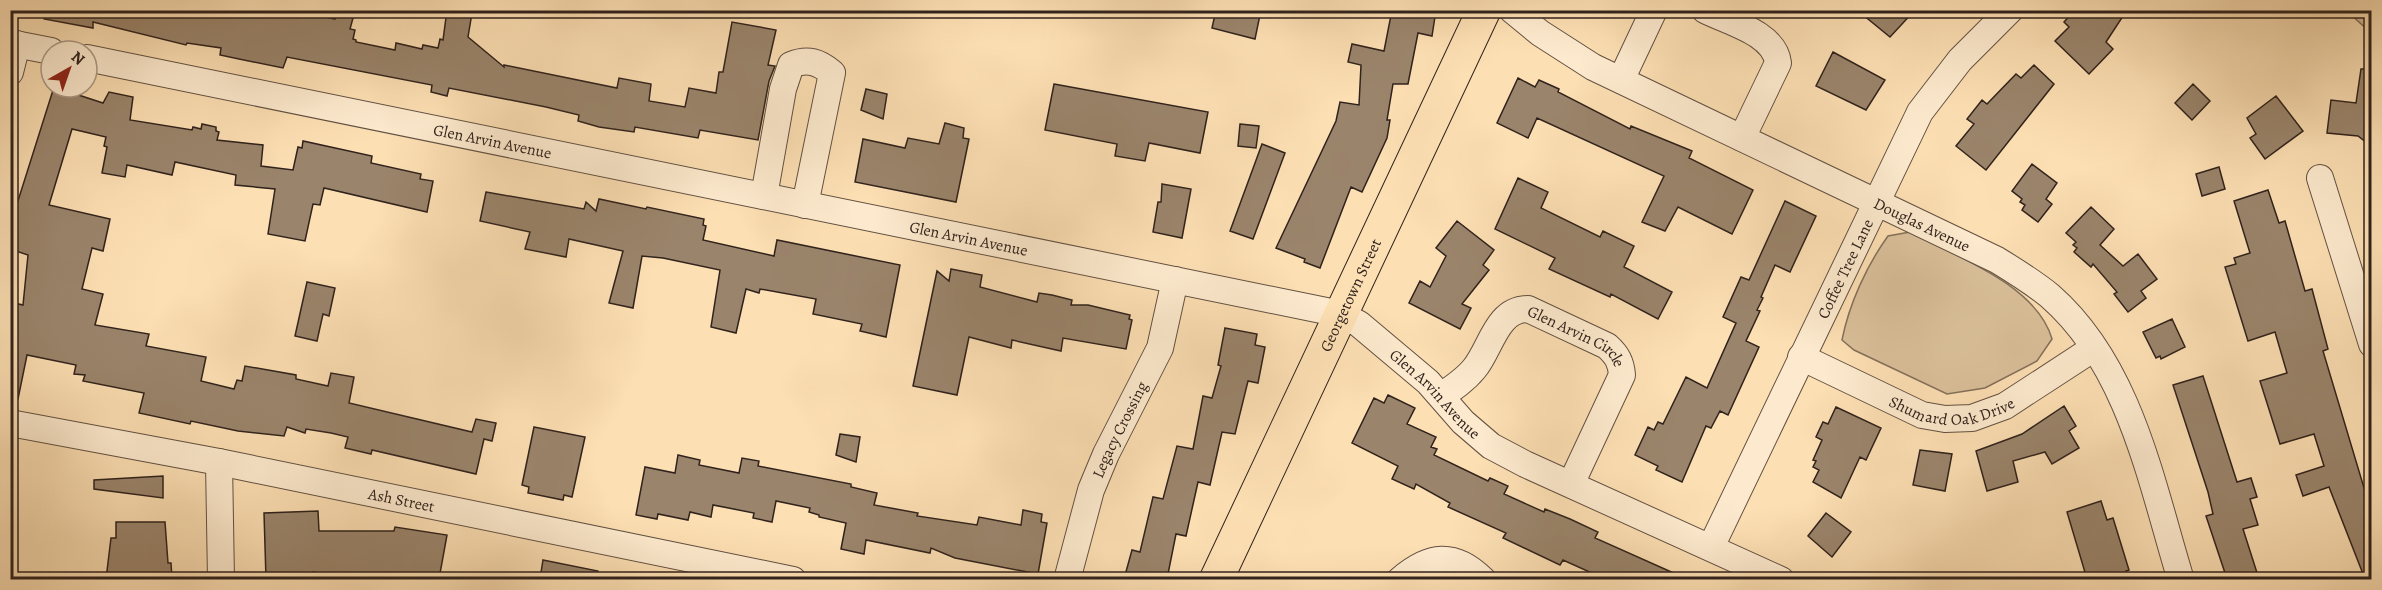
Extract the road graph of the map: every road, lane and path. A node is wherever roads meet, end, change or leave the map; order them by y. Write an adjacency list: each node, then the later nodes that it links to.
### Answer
1 (1484, 10): 17 (main road, Georgetown Street)
2 (1512, 10): 10 (street, Douglas Avenue)
3 (1654, 10): 10 (street)
4 (1705, 10): 11 (street)
5 (2010, 10): 14 (street, Coffee Tree Lane)
6 (14, 43): 7 (street); 9 (street)
7 (39, 48)
8 (99, 60): 13 (street, Glen Arvin Avenue)
9 (10, 72)
10 (1621, 80): 11 (street, Douglas Avenue)
11 (1742, 138): 14 (street, Douglas Avenue)
12 (2320, 178): 18 (street)
13 (764, 196): 15 (street, Glen Arvin Avenue); 15 (street)
14 (1875, 202): 19 (street, Douglas Avenue); 20 (street, Coffee Tree Lane)
15 (806, 205): 16 (street, Glen Arvin Avenue)
16 (1175, 280): 17 (street, Glen Arvin Avenue); 28 (street, Legacy Crossing)
17 (1341, 314): 21 (street, Glen Arvin Avenue); 29 (main road, Georgetown Street)
18 (2372, 344)
19 (2094, 348): 20 (street, Shumard Oak Drive); 33 (street, Douglas Avenue)
20 (1801, 357): 25 (street, Coffee Tree Lane)
21 (1441, 396): 24 (street, Glen Arvin Avenue); 24 (street, Glen Arvin Circle)
22 (10, 423): 23 (street, Ash Street)
23 (219, 462): 26 (street); 27 (street, Ash Street)
24 (1571, 484): 25 (street, Glen Arvin Avenue)
25 (1711, 547): 32 (street, Glen Arvin Avenue)
26 (221, 579)
27 (793, 579)
28 (1067, 579)
29 (1216, 579)
30 (1400, 579): 31 (street)
31 (1483, 579)
32 (1781, 579)
33 (2181, 579)

